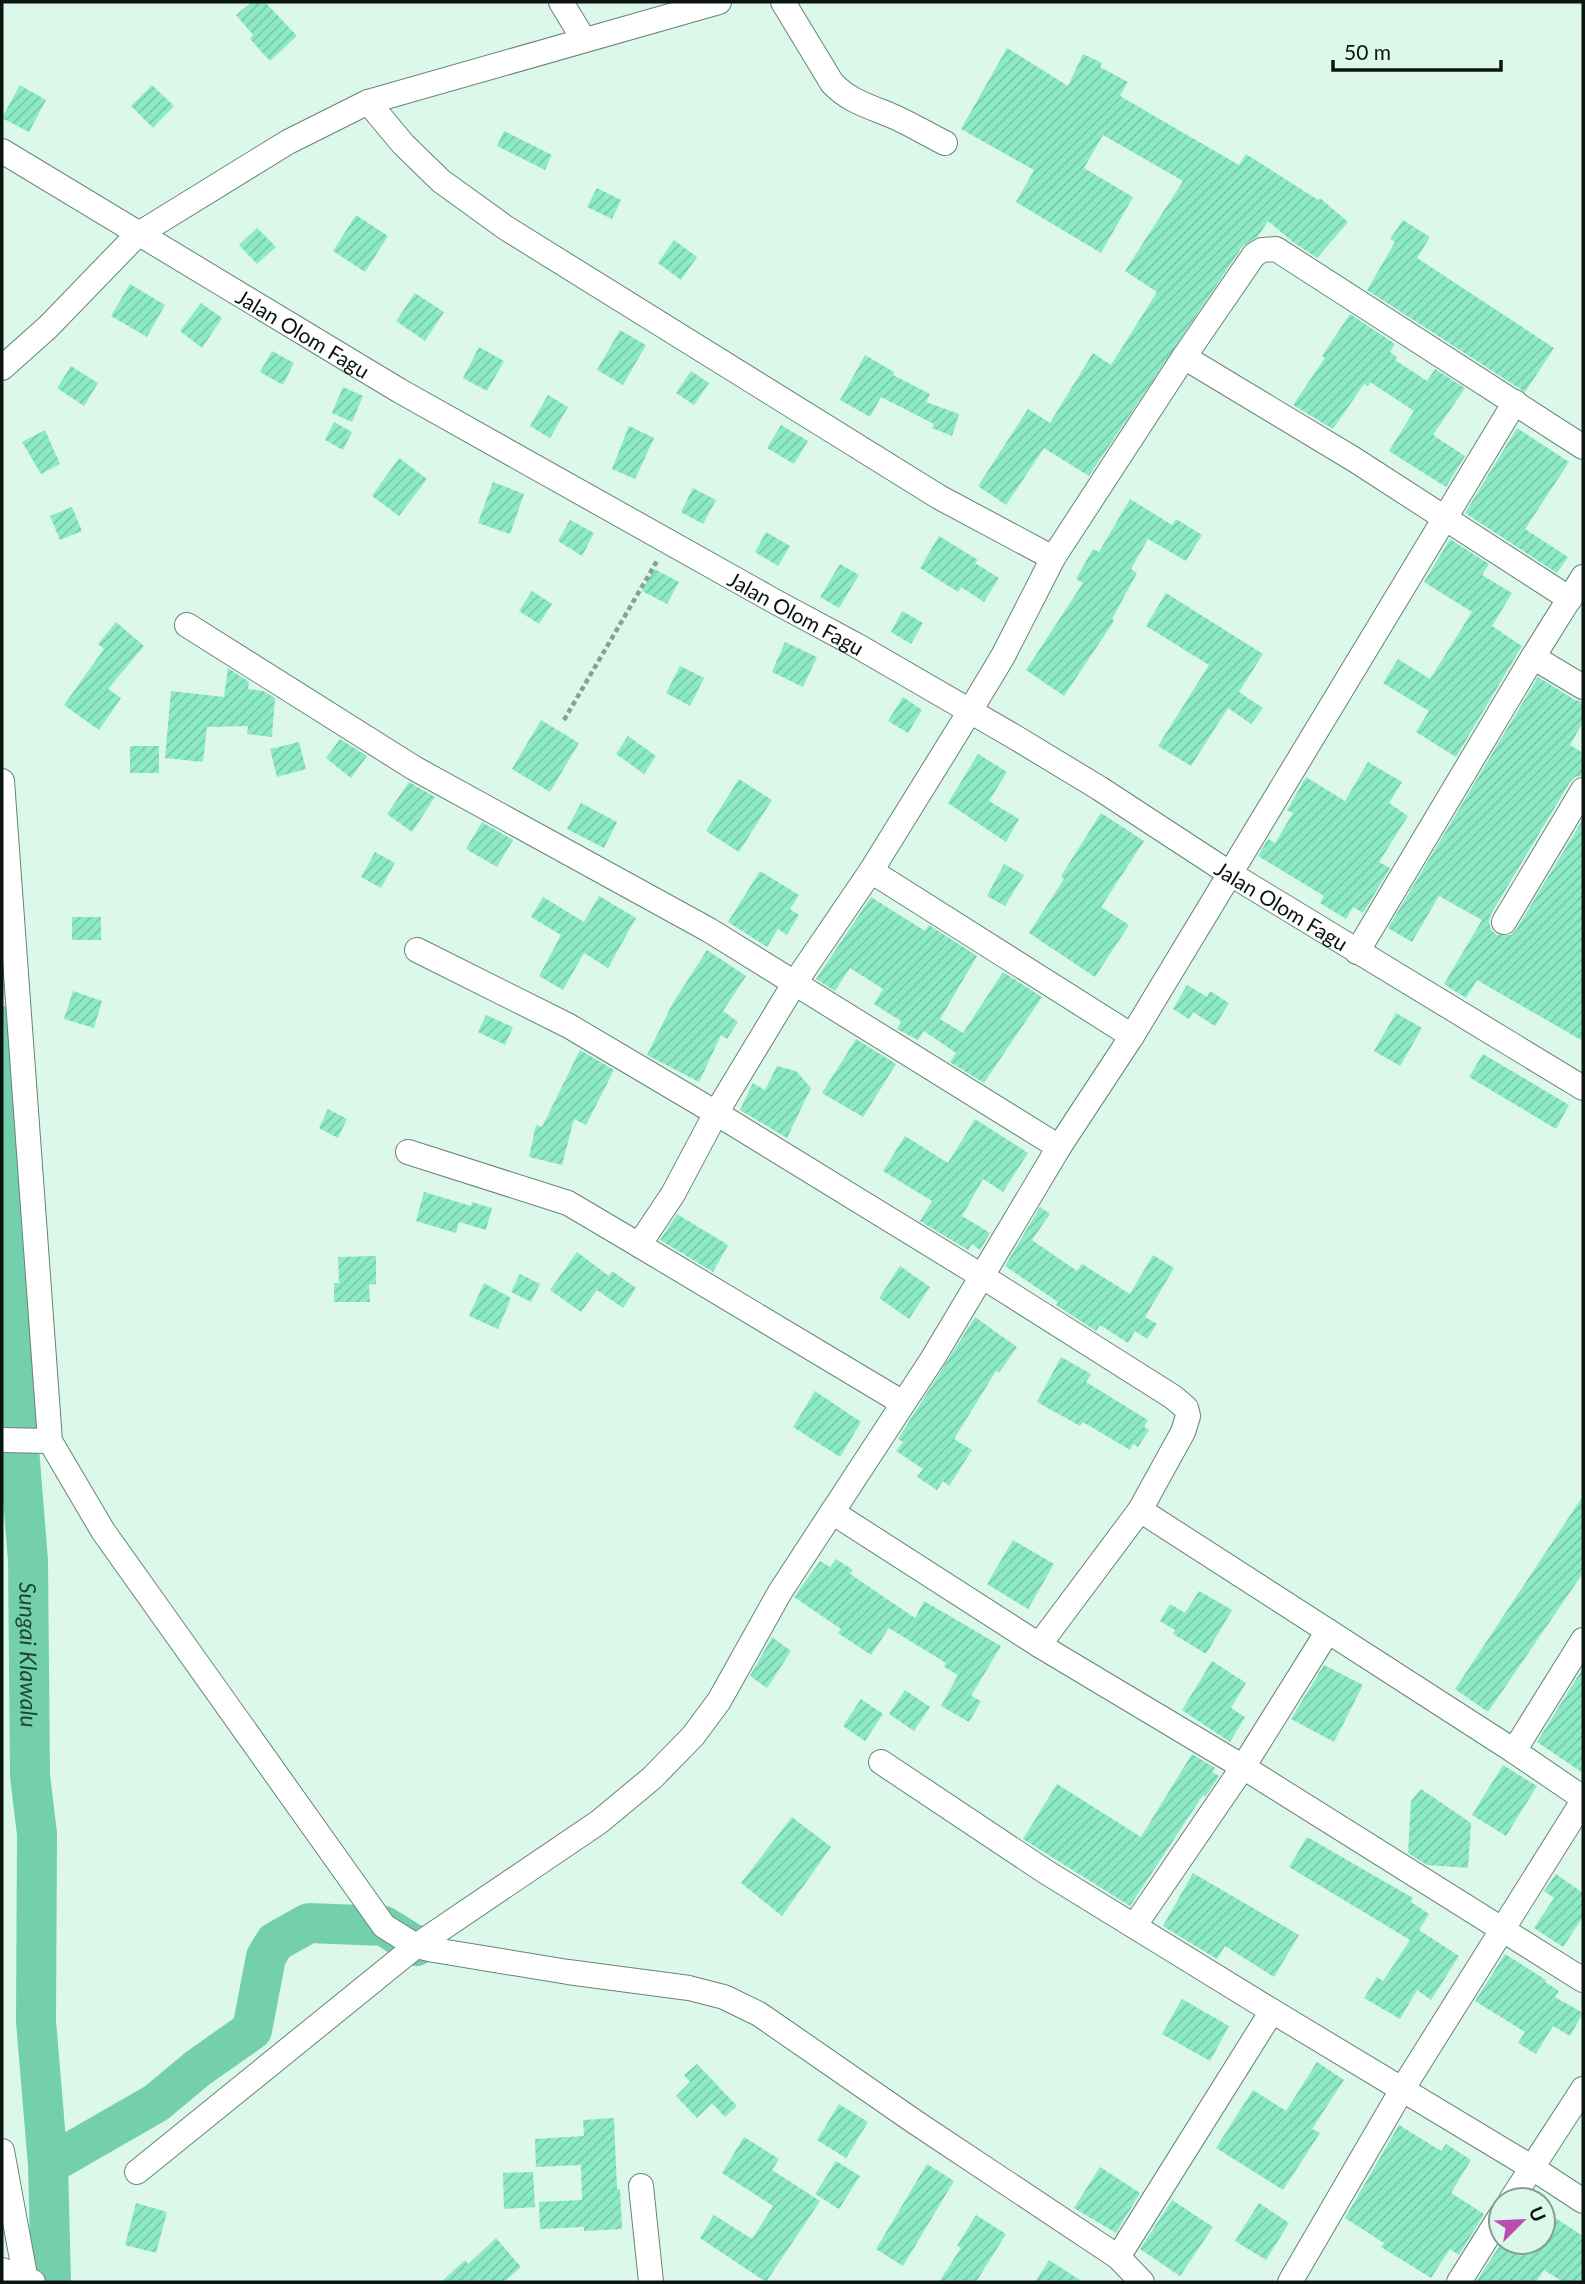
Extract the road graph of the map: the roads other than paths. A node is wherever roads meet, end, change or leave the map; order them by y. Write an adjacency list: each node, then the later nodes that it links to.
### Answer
1 (561, 2): 4 (street)
2 (719, 2): 4 (street)
3 (783, 2): 6 (street)
4 (584, 40): 5 (street)
5 (368, 102): 8 (street); 14 (street)
6 (945, 143)
7 (2, 151): 8 (street, Jalan Olom Fagu)
8 (138, 235): 10 (street); 20 (street, Jalan Olom Fagu)
9 (1184, 357): 11 (street); 13 (street); 14 (street)
10 (2, 368)
11 (1515, 402): 12 (street); 13 (street)
12 (1583, 447)
13 (1445, 518): 16 (street); 24 (street)
14 (1053, 558): 20 (street)
15 (1583, 577): 16 (street)
16 (1570, 599): 18 (street)
17 (187, 625): 28 (street)
18 (1533, 657): 19 (street); 27 (street)
19 (1583, 687)
20 (970, 711): 23 (street); 24 (street, Jalan Olom Fagu)
21 (2, 780): 38 (street)
22 (1583, 790): 25 (street)
23 (872, 871): 28 (street); 29 (street)
24 (1229, 873): 27 (street, Jalan Olom Fagu); 29 (street)
25 (1504, 922)
26 (417, 950): 31 (street)
27 (1357, 952): 30 (street, Jalan Olom Fagu)
28 (794, 984): 31 (street); 32 (street)
29 (1132, 1036): 32 (street)
30 (1583, 1088)
31 (716, 1112): 34 (street); 35 (street)
32 (1059, 1147): 35 (street)
33 (408, 1153): 34 (street)
34 (639, 1245): 36 (street)
35 (980, 1275): 36 (street); 39 (street)
36 (903, 1403): 40 (street)
37 (13, 1441): 38 (street)
38 (50, 1441): 50 (street)
39 (1140, 1510): 41 (street); 43 (street)
40 (832, 1512): 43 (street); 50 (street)
41 (1328, 1630): 44 (street); 46 (street)
42 (1583, 1640): 44 (street)
43 (1039, 1645): 46 (street)
44 (1514, 1751): 47 (street)
45 (881, 1762): 48 (street)
46 (1243, 1767): 48 (street); 49 (street)
47 (1583, 1800): 49 (street)
48 (1135, 1925): 52 (street)
49 (1503, 1930): 51 (street); 53 (street)
50 (416, 1946): 57 (street); 62 (street)
51 (1583, 1980)
52 (1272, 2011): 53 (street); 62 (street)
53 (1403, 2088): 56 (street); 67 (street)
54 (1583, 2089): 56 (street)
55 (2, 2151): 64 (street)
56 (1531, 2167): 59 (street); 60 (street)
57 (137, 2172)
58 (641, 2186): 65 (street)
59 (1519, 2186)
60 (1583, 2201)
61 (1487, 2237): 68 (street)
62 (1118, 2257): 66 (street)
63 (2, 2270): 64 (street)
64 (29, 2282)
65 (651, 2282)
66 (1142, 2282)
67 (1290, 2282)
68 (1459, 2282)

